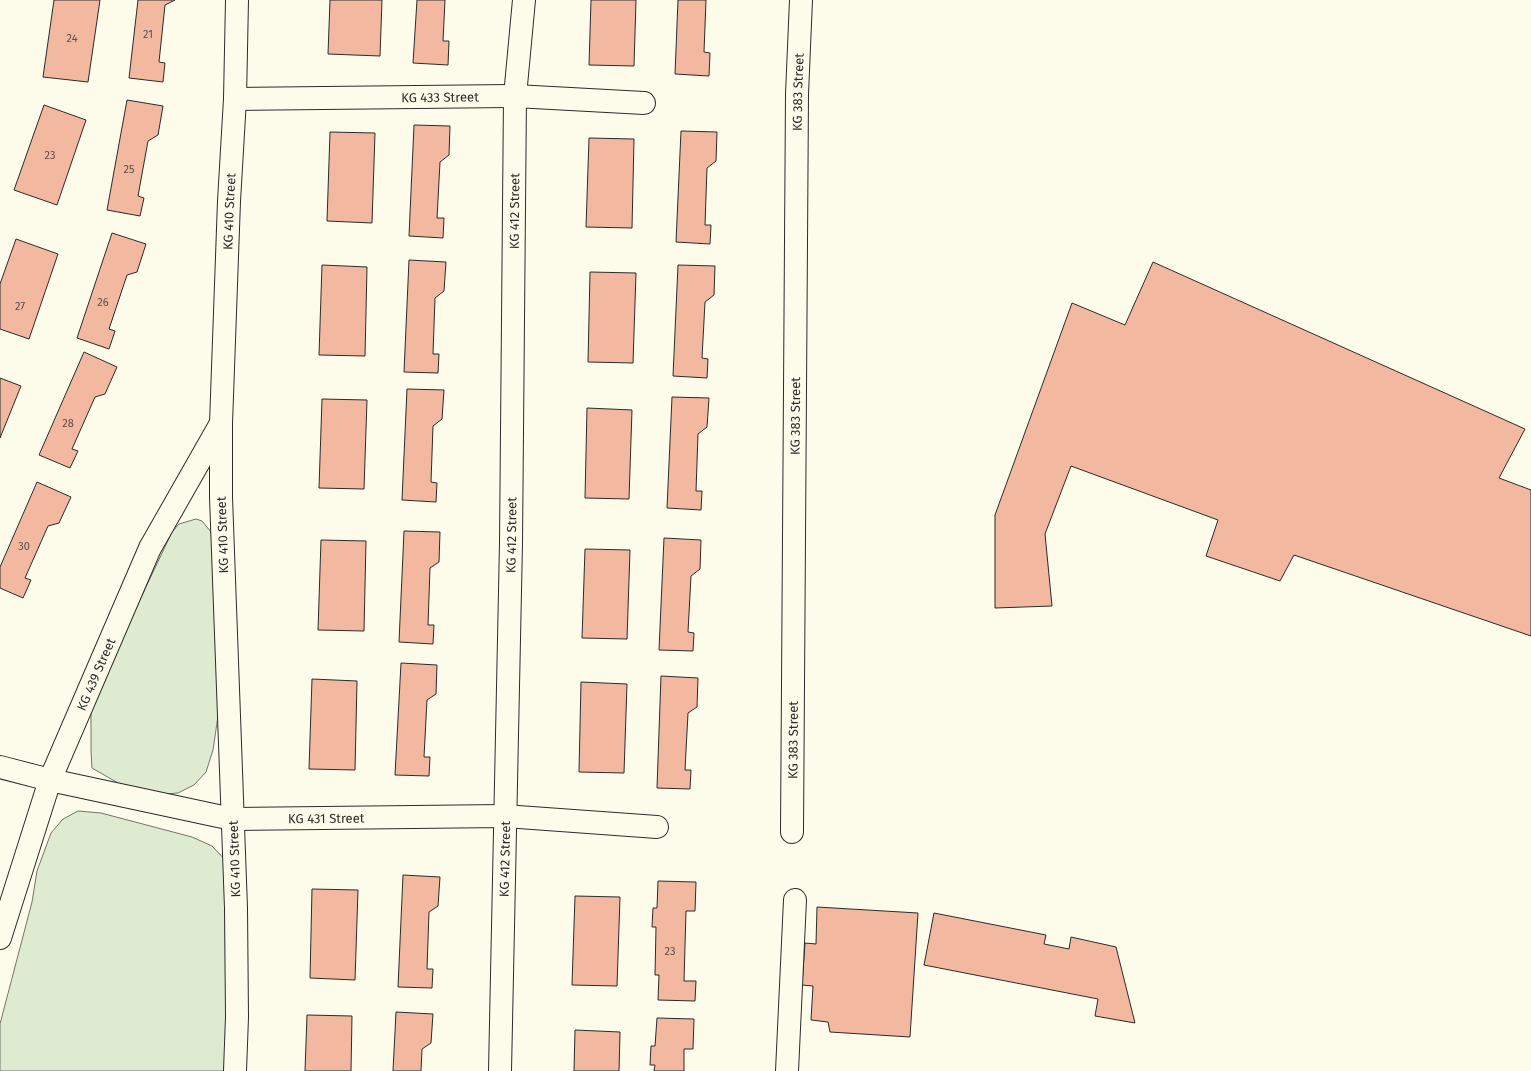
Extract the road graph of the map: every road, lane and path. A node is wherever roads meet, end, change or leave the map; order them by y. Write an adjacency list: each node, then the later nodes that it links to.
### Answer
1 (237, 0): 5 (street, KG 410 Street)
2 (524, 0): 4 (street, KG 412 Street)
3 (801, 0): 13 (street, KG 383 Street)
4 (515, 96): 5 (street, KG 433 Street); 6 (street, KG 433 Street); 10 (street, KG 412 Street)
5 (235, 99): 7 (street, KG 410 Street)
6 (644, 103)
7 (221, 424): 9 (street, KG 439 Street); 11 (street, KG 410 Street)
8 (0, 767): 9 (street, KG 431 Street)
9 (50, 780): 11 (street, KG 431 Street); 15 (street, KG 439 Street)
10 (504, 816): 11 (street, KG 431 Street); 12 (street, KG 431 Street); 17 (street, KG 412 Street)
11 (232, 819): 16 (street, KG 410 Street)
12 (657, 827)
13 (792, 832)
14 (795, 900): 18 (street)
15 (0, 938)
16 (235, 1071)
17 (500, 1071)
18 (787, 1071)

